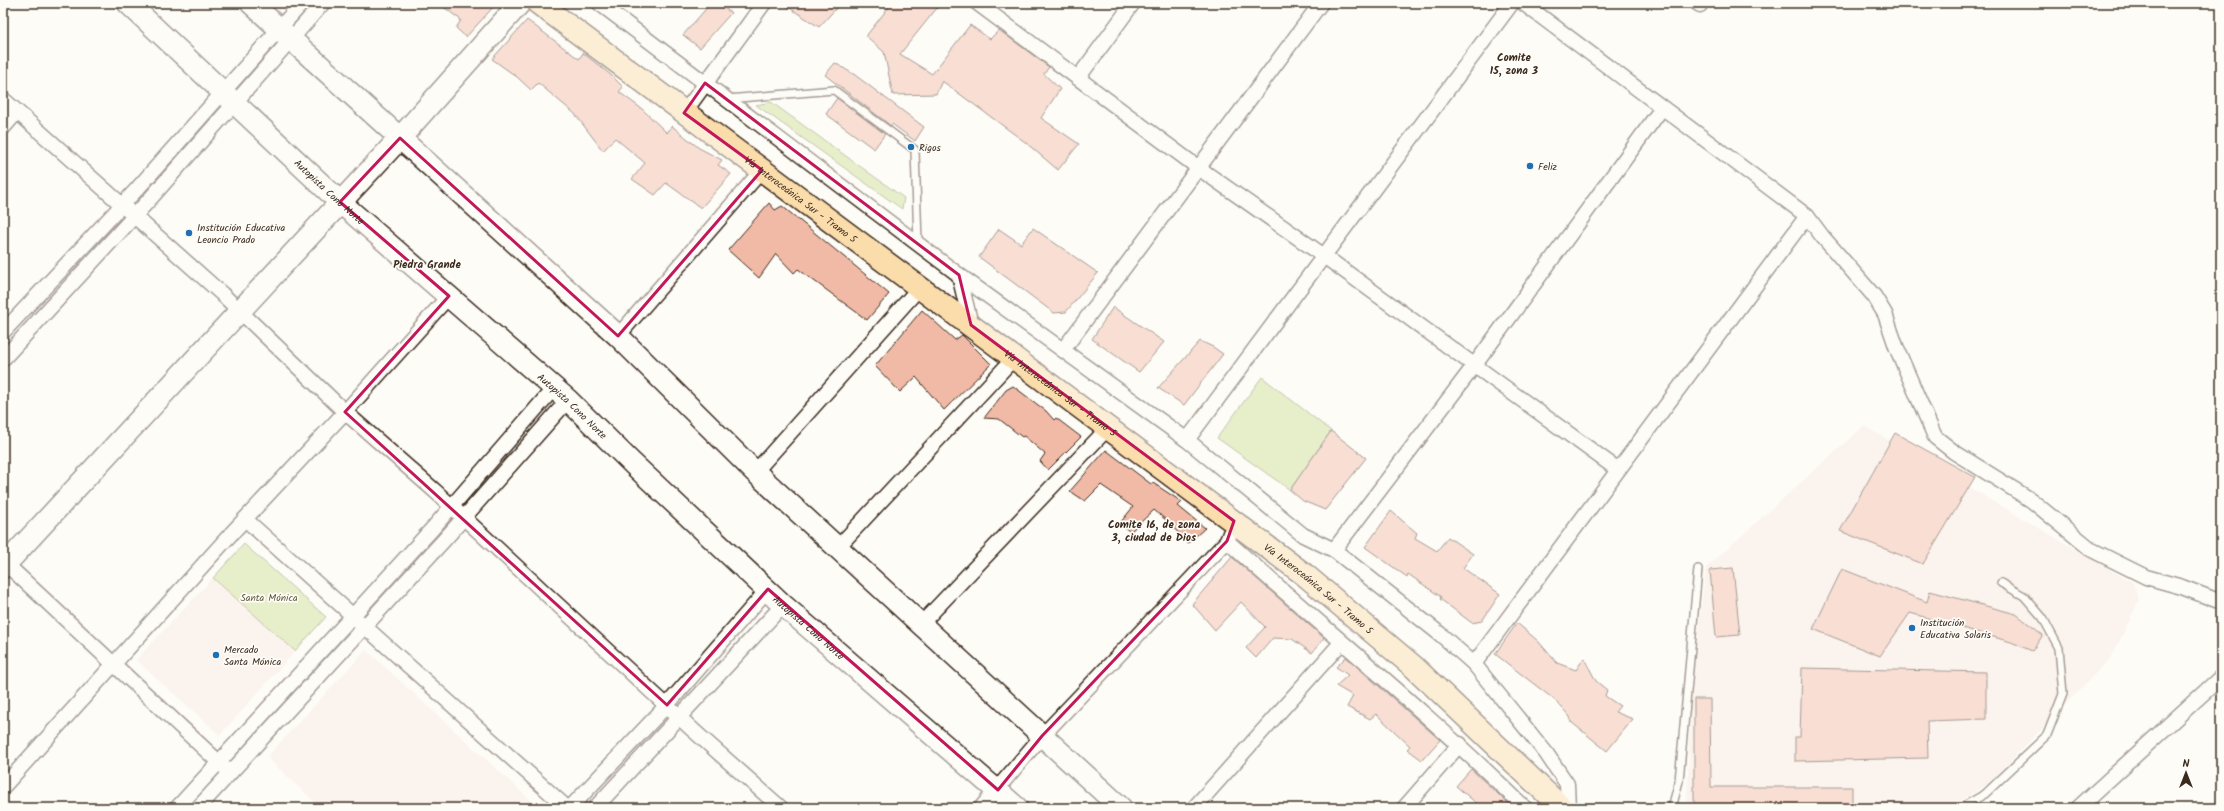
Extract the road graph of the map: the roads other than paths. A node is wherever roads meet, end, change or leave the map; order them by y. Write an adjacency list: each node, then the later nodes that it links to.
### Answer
1 (128, 3): 18 (main road, Autopista Cono Norte)
2 (251, 3): 15 (main road)
3 (302, 3): 15 (street)
4 (323, 3): 15 (street)
5 (520, 3): 25 (main road)
6 (538, 3): 23 (highway, Vía Interoceánica Sur - Tramo 5)
7 (599, 3): 14 (street)
8 (764, 3): 17 (street)
9 (977, 3): 16 (street)
10 (1134, 3): 16 (street)
11 (1321, 3): 26 (street)
12 (1512, 3): 33 (street)
13 (1523, 3): 21 (street)
14 (617, 9): 17 (street)
15 (286, 34): 18 (street); 25 (main road)
16 (1078, 78): 26 (street)
17 (705, 83): 20 (street); 23 (street)
18 (230, 98): 28 (main road, Autopista Cono Norte); 29 (street); 31 (street)
19 (3, 99): 22 (street)
20 (727, 99): 32 (street); 32 (lane)
21 (1662, 108): 30 (street); 44 (street)
22 (17, 112): 24 (street); 29 (street)
23 (684, 113): 27 (highway, Vía Interoceánica Sur - Tramo 5)
24 (3, 128)
25 (400, 138): 28 (main road); 40 (main road)
26 (1200, 169): 33 (street); 41 (street)
27 (762, 170): 35 (highway, Vía Interoceánica Sur - Tramo 5); 40 (street)
28 (340, 202): 36 (main road, Autopista Cono Norte); 37 (main road)
29 (122, 206): 31 (street); 39 (street)
30 (1807, 216): 49 (street); 61 (street)
31 (134, 217): 37 (street); 43 (street)
32 (918, 244): 34 (street)
33 (1324, 256): 44 (street); 48 (street)
34 (959, 275): 38 (street); 41 (street)
35 (920, 287): 38 (highway, Vía Interoceánica Sur - Tramo 5); 50 (street)
36 (449, 296): 45 (main road, Autopista Cono Norte); 46 (street)
37 (240, 311): 46 (street); 57 (main road)
38 (971, 325): 42 (highway, Vía Interoceánica Sur - Tramo 5)
39 (3, 332)
40 (618, 336): 50 (main road)
41 (1063, 350): 48 (street)
42 (1014, 358): 47 (highway, Vía Interoceánica Sur - Tramo 5); 55 (street)
43 (3, 359)
44 (1474, 366): 49 (street); 56 (street)
45 (561, 394): 51 (street); 52 (street); 60 (main road, Autopista Cono Norte)
46 (345, 412): 51 (street); 53 (street)
47 (1108, 428): 54 (highway, Vía Interoceánica Sur - Tramo 5); 64 (street)
48 (1187, 440): 56 (street)
49 (1617, 469): 68 (street)
50 (755, 472): 55 (main road)
51 (452, 507): 52 (street); 63 (street)
52 (464, 518): 65 (street); 70 (street)
53 (244, 519): 63 (street); 67 (street)
54 (1230, 531): 66 (street); 72 (street); 89 (highway, Vía Interoceánica Sur - Tramo 5)
55 (838, 547): 64 (main road)
56 (1334, 550): 68 (street)
57 (4, 564): 67 (street)
58 (1698, 569): 91 (lane)
59 (2001, 583): 92 (lane)
60 (768, 589): 62 (main road, Autopista Cono Norte); 70 (street)
61 (2221, 602)
62 (783, 604): 71 (street); 77 (main road, Autopista Cono Norte)
63 (352, 616): 65 (street); 74 (street)
64 (921, 624): 72 (main road)
65 (364, 627): 75 (street); 80 (street)
66 (1341, 643): 73 (street); 86 (street)
67 (114, 664): 74 (street); 76 (street)
68 (1474, 664): 90 (street)
69 (2221, 677): 93 (street)
70 (667, 705): 71 (street); 80 (street)
71 (680, 716): 81 (street); 82 (street)
72 (1042, 736): 77 (street); 85 (main road)
73 (1460, 744): 87 (street); 88 (street)
74 (219, 762): 75 (street); 78 (street)
75 (231, 774): 79 (street)
76 (3, 787)
77 (998, 790): 83 (street); 84 (main road, Autopista Cono Norte)
78 (177, 808)
79 (198, 808)
80 (568, 808)
81 (595, 808)
82 (781, 808)
83 (981, 808)
84 (1017, 808)
85 (1121, 808)
86 (1194, 808)
87 (1404, 808)
88 (1525, 808)
89 (1562, 808)
90 (1568, 808)
91 (1672, 808)
92 (1960, 808)
93 (2078, 808)

